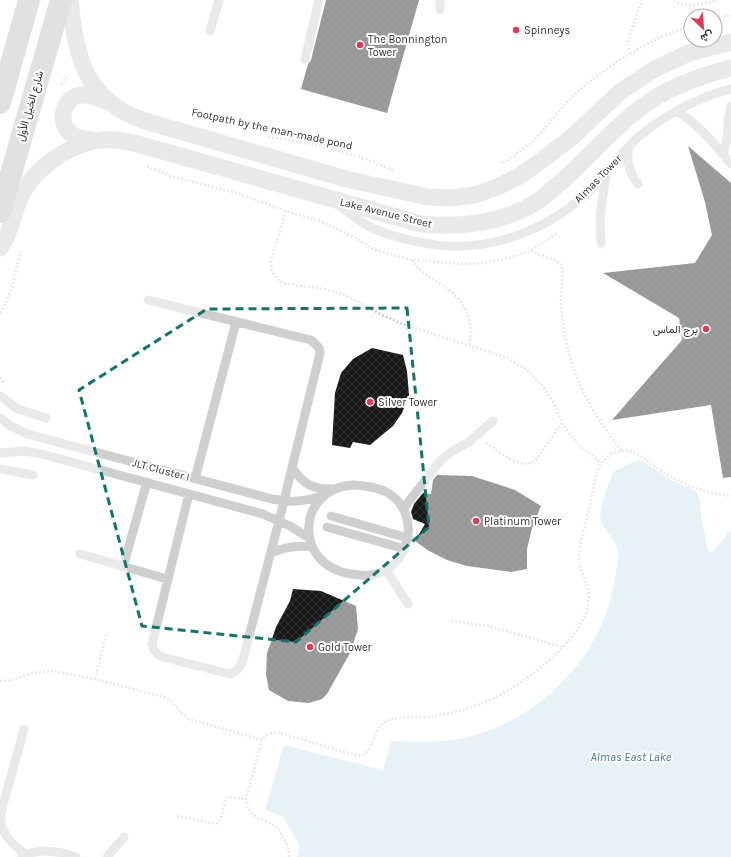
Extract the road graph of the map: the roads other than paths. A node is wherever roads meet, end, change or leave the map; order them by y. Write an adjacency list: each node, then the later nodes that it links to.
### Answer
1 (29, 0): 12 (main road)
2 (61, 0): 22 (main road, شارع الخيل الأول)
3 (70, 0): 11 (street, Lake Avenue Street)
4 (219, 0): 6 (lane)
5 (319, 0): 8 (lane)
6 (210, 31)
7 (731, 42): 11 (street, Lake Avenue Street)
8 (305, 59)
9 (731, 68): 21 (street, Lake Avenue Street)
10 (731, 90): 14 (lane, Almas Tower)
11 (108, 102): 15 (street, Lake Avenue Street)
12 (0, 103)
13 (731, 106): 17 (lane)
14 (678, 111): 16 (lane, Almas Tower); 17 (lane)
15 (94, 141): 21 (street, Lake Avenue Street); 24 (street, Lake Avenue Street)
16 (630, 146): 19 (lane, Almas Tower); 20 (lane)
17 (723, 154): 18 (lane)
18 (731, 164)
19 (606, 174): 21 (lane, Almas Tower); 23 (lane)
20 (638, 184)
21 (332, 199)
22 (0, 212)
23 (601, 244)
24 (0, 248)
25 (148, 300): 26 (lane)
26 (236, 322): 32 (lane); 35 (lane)
27 (0, 396): 29 (lane)
28 (0, 418): 35 (lane, JLT Cluster I)
29 (46, 418)
30 (493, 421): 41 (lane)
31 (0, 453): 36 (lane, JLT Cluster I)
32 (292, 467): 37 (lane); 40 (lane)
33 (0, 469): 34 (lane)
34 (33, 475)
35 (196, 479): 40 (lane, JLT Cluster I)
36 (147, 482): 38 (lane, JLT Cluster I); 50 (lane)
37 (335, 489): 39 (lane, JLT Cluster I); 41 (lane, JLT Cluster I)
38 (189, 494): 43 (lane, JLT Cluster I); 52 (lane)
39 (326, 494): 40 (lane, JLT Cluster I); 46 (lane, JLT Cluster I)
40 (284, 502): 43 (lane)
41 (403, 510): 45 (lane, JLT Cluster I)
42 (331, 516): 45 (lane)
43 (279, 520): 46 (lane, JLT Cluster I); 48 (lane)
44 (327, 527): 47 (lane)
45 (408, 538): 47 (lane, JLT Cluster I)
46 (310, 542): 48 (lane); 51 (lane, JLT Cluster I)
47 (405, 549): 51 (lane, JLT Cluster I)
48 (271, 553): 52 (lane)
49 (80, 554): 50 (lane)
50 (123, 567): 52 (lane)
51 (386, 570): 53 (lane)
52 (168, 579)
53 (408, 604)
54 (24, 729): 55 (lane)
55 (0, 812): 57 (lane)
56 (124, 837): 59 (lane)
57 (24, 856): 58 (lane)
58 (76, 857)
59 (107, 857)

